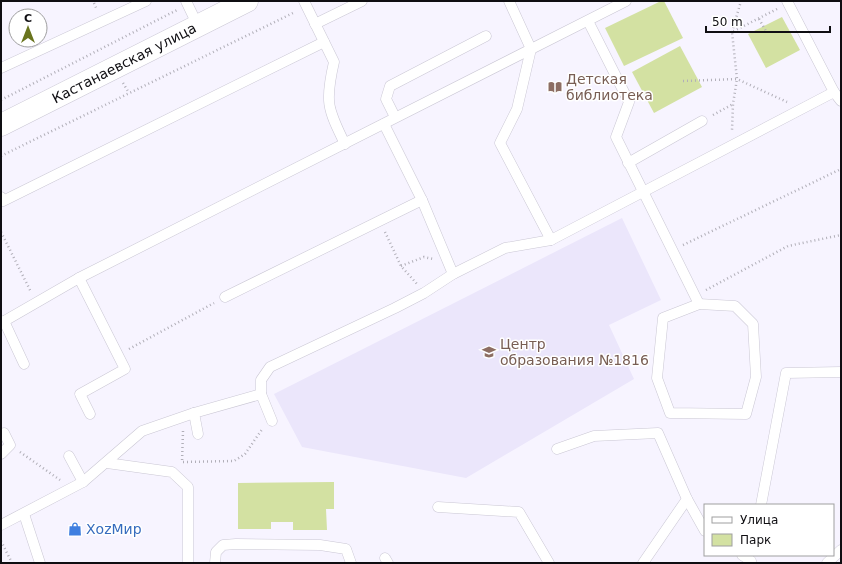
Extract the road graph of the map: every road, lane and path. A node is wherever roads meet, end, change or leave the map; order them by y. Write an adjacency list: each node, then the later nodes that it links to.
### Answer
1 (146, 1): 19 (lane)
2 (247, 1): 13 (street, Кастанаевская улица)
3 (362, 1): 12 (lane)
4 (509, 1): 18 (lane)
5 (626, 1): 11 (lane)
6 (741, 1): 15 (path)
7 (788, 2): 10 (path); 22 (lane)
8 (187, 3): 13 (lane); 23 (path)
9 (305, 3): 12 (lane); 33 (path)
10 (759, 19): 14 (path); 15 (path)
11 (588, 20): 18 (lane); 34 (lane)
12 (316, 24): 17 (lane)
13 (198, 26): 29 (street, Кастанаевская улица)
14 (766, 31)
15 (732, 32): 20 (path)
16 (486, 36): 27 (lane)
17 (324, 42): 31 (lane); 37 (lane)
18 (532, 49): 27 (lane); 42 (lane)
19 (1, 68)
20 (737, 80): 21 (path); 25 (path); 26 (path)
21 (683, 81)
22 (834, 92): 24 (lane); 26 (lane)
23 (1, 100)
24 (841, 101)
25 (733, 104): 28 (path); 32 (path)
26 (803, 109): 32 (lane)
27 (395, 116): 30 (lane)
28 (702, 121): 34 (lane)
29 (1, 124)
30 (384, 124): 31 (lane); 38 (lane)
31 (345, 144): 47 (lane)
32 (731, 146): 36 (lane)
33 (1, 156)
34 (628, 163): 36 (lane)
35 (841, 169): 43 (path)
36 (643, 193): 42 (lane); 43 (lane)
37 (1, 197)
38 (422, 200): 39 (lane); 44 (lane)
39 (380, 221): 45 (path); 49 (lane)
40 (1, 232): 51 (path)
41 (841, 235): 50 (path)
42 (551, 240): 46 (lane)
43 (672, 250): 50 (lane)
44 (450, 263): 45 (path); 46 (lane)
45 (402, 266): 48 (path)
46 (453, 274): 48 (lane)
47 (79, 278): 51 (lane); 53 (lane)
48 (424, 292): 56 (lane)
49 (225, 297): 53 (path)
50 (697, 300): 50 (lane)
51 (36, 303): 52 (lane)
52 (2, 322): 54 (lane)
53 (118, 355): 58 (lane)
54 (24, 364)
55 (841, 372): 71 (lane)
56 (261, 394): 57 (lane); 60 (lane)
57 (194, 413): 59 (lane); 62 (lane)
58 (90, 414)
59 (183, 416): 60 (path); 67 (lane)
60 (272, 421)
61 (4, 433): 63 (lane)
62 (198, 434)
63 (10, 445): 65 (lane); 69 (path)
64 (557, 449): 70 (lane)
65 (1, 454)
66 (69, 456): 68 (lane)
67 (107, 463): 68 (lane); 80 (lane)
68 (83, 482): 69 (lane)
69 (72, 488): 73 (lane)
70 (687, 499): 75 (lane); 84 (lane)
71 (762, 504)
72 (438, 507): 83 (lane)
73 (24, 514): 74 (lane); 79 (lane)
74 (1, 525)
75 (704, 529)
76 (1, 541): 78 (path)
77 (841, 550): 85 (lane)
78 (12, 563)
79 (40, 563)
80 (188, 563)
81 (215, 563): 82 (lane)
82 (352, 563)
83 (549, 563)
84 (642, 563)
85 (827, 563)

